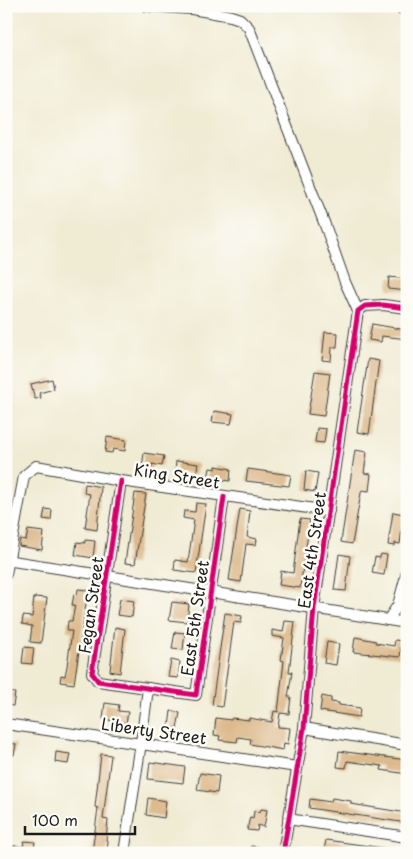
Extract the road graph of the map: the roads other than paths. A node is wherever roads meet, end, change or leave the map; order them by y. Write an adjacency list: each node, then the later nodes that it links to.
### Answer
1 (147, 6): 5 (street)
2 (396, 6): 3 (street)
3 (407, 11)
4 (407, 308): 5 (street)
5 (358, 311): 8 (street, East 4th Street)
6 (121, 481): 7 (street, King Street); 9 (street, King Street); 12 (street, Fegan Street)
7 (224, 497): 8 (street, King Street); 13 (street, East 5th Street)
8 (329, 511): 14 (street, East 4th Street)
9 (7, 561): 11 (street); 12 (street)
10 (407, 572): 15 (street)
11 (6, 574)
12 (106, 576): 13 (street); 17 (street, Fegan Street)
13 (210, 592): 14 (street); 17 (street, East 5th Street)
14 (314, 608): 15 (street); 19 (street, East 4th Street)
15 (388, 620): 16 (street)
16 (407, 623)
17 (148, 688): 20 (street)
18 (6, 724): 20 (street, Liberty Street)
19 (304, 728): 21 (street); 22 (street, East 4th Street)
20 (141, 743): 22 (street, Liberty Street); 25 (street)
21 (407, 744)
22 (297, 767): 23 (street, East 4th Street)
23 (288, 819): 24 (street); 26 (street, East 4th Street)
24 (407, 837)
25 (124, 853)
26 (283, 853)

